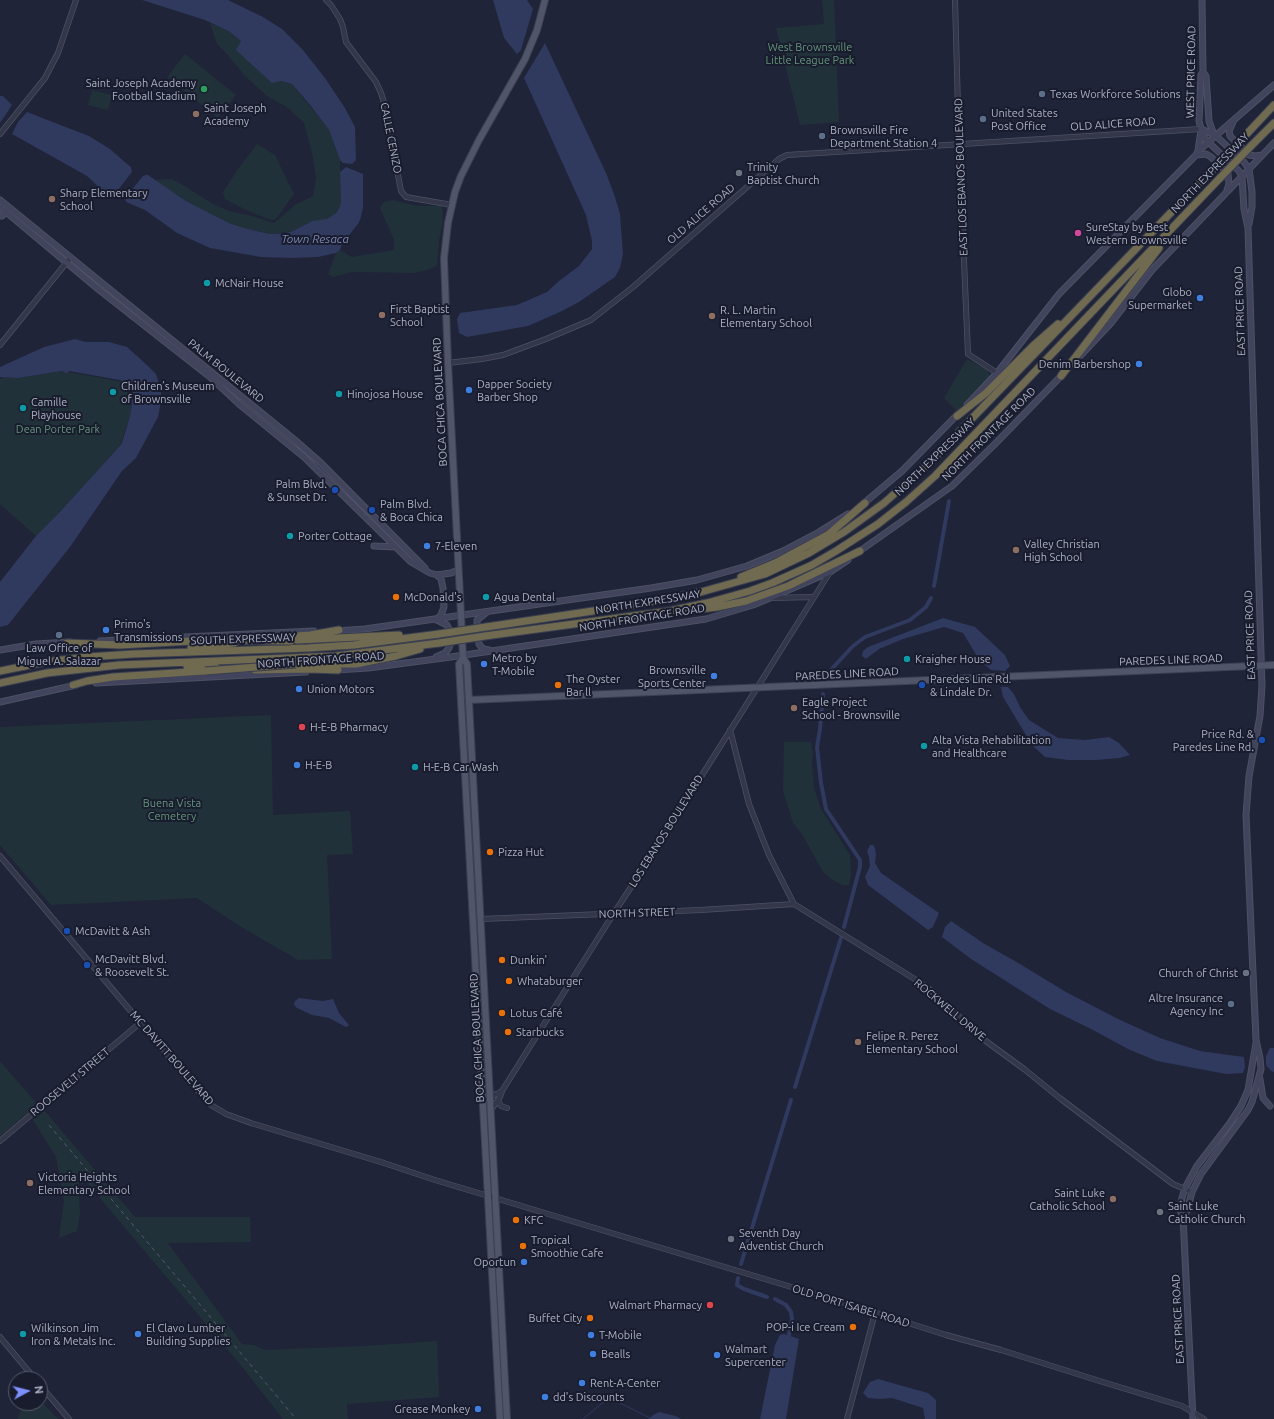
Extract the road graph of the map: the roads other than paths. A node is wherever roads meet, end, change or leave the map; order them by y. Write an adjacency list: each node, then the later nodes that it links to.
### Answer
1 (76, 0): 12 (street)
2 (326, 0): 25 (street, CALLE CENIZO)
3 (545, 0): 25 (main road, BOCA CHICA BOULEVARD)
4 (956, 0): 16 (street, EAST LOS EBANOS BOULEVARD)
5 (1202, 0): 6 (main road, WEST PRICE ROAD)
6 (1203, 72): 11 (main road, WEST PRICE ROAD); 13 (main road)
7 (1274, 85): 9 (main road, NORTH EXPRESSWAY)
8 (1274, 105): 33 (highway, NORTH EXPRESSWAY, bridge)
9 (1236, 118): 13 (main road, NORTH EXPRESSWAY); 18 (main road)
10 (1274, 122): 28 (highway, NORTH EXPRESSWAY, bridge)
11 (1201, 129): 13 (main road); 14 (main road, WEST PRICE ROAD); 16 (street, OLD ALICE ROAD); 17 (main road)
12 (0, 134)
13 (1215, 135): 14 (main road, NORTH EXPRESSWAY); 20 (main road)
14 (1208, 142): 17 (main road, NORTH EXPRESSWAY); 21 (main road)
15 (1274, 143): 18 (main road, NORTH FRONTAGE ROAD)
16 (959, 144): 35 (street, OLD ALICE ROAD); 36 (street, EAST LOS EBANOS BOULEVARD)
17 (1197, 153): 23 (main road); 36 (main road, NORTH EXPRESSWAY)
18 (1263, 155): 19 (main road, NORTH FRONTAGE ROAD)
19 (1258, 161): 20 (main road, NORTH FRONTAGE ROAD); 22 (main road)
20 (1249, 169): 21 (main road, NORTH FRONTAGE ROAD); 22 (main road, EAST PRICE ROAD)
21 (1242, 176): 23 (main road, NORTH FRONTAGE ROAD); 30 (main road, EAST PRICE ROAD)
22 (1252, 192): 30 (main road, EAST PRICE ROAD)
23 (1225, 195): 37 (main road, NORTH FRONTAGE ROAD)
24 (0, 200): 27 (main road, PALM BOULEVARD)
25 (452, 205): 35 (main road, BOCA CHICA BOULEVARD)
26 (0, 207): 27 (main road, PALM BOULEVARD)
27 (8, 210): 29 (main road); 31 (main road, PALM BOULEVARD); 32 (main road, PALM BOULEVARD)
28 (1186, 214): 37 (highway); 52 (highway, NORTH EXPRESSWAY)
29 (0, 216)
30 (1248, 228): 66 (main road, EAST PRICE ROAD)
31 (71, 257): 32 (street); 44 (main road, PALM BOULEVARD)
32 (66, 262): 34 (street); 41 (main road, PALM BOULEVARD)
33 (1106, 280): 38 (highway); 47 (highway, NORTH EXPRESSWAY)
34 (0, 345)
35 (448, 363): 43 (main road, BOCA CHICA BOULEVARD)
36 (997, 373): 38 (main road, NORTH EXPRESSWAY)
37 (1061, 376): 42 (main road, NORTH FRONTAGE ROAD)
38 (956, 416): 39 (main road, NORTH EXPRESSWAY)
39 (865, 503): 47 (highway); 50 (main road, NORTH EXPRESSWAY)
40 (374, 546): 41 (main road)
41 (396, 547): 44 (main road, PALM BOULEVARD)
42 (860, 551): 45 (main road, NORTH FRONTAGE ROAD); 52 (highway)
43 (458, 570): 46 (main road); 51 (main road, BOCA CHICA BOULEVARD)
44 (428, 572): 46 (main road, PALM BOULEVARD)
45 (830, 572): 48 (street, LOS EBANOS BOULEVARD); 49 (main road, NORTH FRONTAGE ROAD)
46 (438, 575): 53 (main road)
47 (701, 592): 54 (highway, NORTH EXPRESSWAY)
48 (814, 597): 49 (street); 71 (street, LOS EBANOS BOULEVARD)
49 (770, 598): 60 (main road, NORTH FRONTAGE ROAD)
50 (490, 611): 51 (main road, NORTH EXPRESSWAY); 60 (main road)
51 (461, 615): 53 (main road, SOUTH EXPRESSWAY); 62 (main road, BOCA CHICA BOULEVARD)
52 (632, 616): 58 (highway, NORTH EXPRESSWAY, bridge)
53 (437, 618): 55 (main road, SOUTH EXPRESSWAY); 63 (main road)
54 (486, 627): 56 (highway, SOUTH EXPRESSWAY, bridge)
55 (339, 630): 57 (main road, SOUTH EXPRESSWAY); 61 (highway)
56 (439, 634): 57 (highway, bridge); 61 (highway, SOUTH EXPRESSWAY)
57 (67, 642): 59 (main road, SOUTH EXPRESSWAY)
58 (439, 643): 64 (highway, SOUTH EXPRESSWAY); 70 (highway, bridge)
59 (2, 649)
60 (491, 651): 62 (main road, NORTH FRONTAGE ROAD)
61 (133, 654): 68 (highway, SOUTH EXPRESSWAY)
62 (463, 656): 63 (main road, NORTH FRONTAGE ROAD); 72 (main road, BOCA CHICA BOULEVARD); 76 (main road, BOCA CHICA BOULEVARD)
63 (429, 659): 67 (main road, NORTH FRONTAGE ROAD)
64 (119, 665): 67 (highway); 69 (highway, SOUTH EXPRESSWAY)
65 (1274, 665): 66 (main road, PAREDES LINE ROAD)
66 (1262, 666): 71 (main road, PAREDES LINE ROAD); 83 (main road, EAST PRICE ROAD)
67 (338, 670): 70 (main road, NORTH FRONTAGE ROAD)
68 (0, 671)
69 (0, 683)
70 (73, 685): 73 (main road, NORTH FRONTAGE ROAD)
71 (756, 688): 72 (main road, PAREDES LINE ROAD); 74 (street, LOS EBANOS BOULEVARD)
72 (469, 700): 79 (main road, BOCA CHICA BOULEVARD)
73 (0, 702)
74 (730, 730): 77 (street); 78 (street, LOS EBANOS BOULEVARD)
75 (0, 856): 82 (street, MC DAVITT BOULEVARD)
76 (470, 862): 79 (main road); 80 (main road, BOCA CHICA BOULEVARD)
77 (794, 904): 78 (street, NORTH STREET); 92 (street, ROCKWELL DRIVE)
78 (614, 913): 79 (street, NORTH STREET); 85 (street, LOS EBANOS BOULEVARD)
79 (481, 919): 81 (main road, BOCA CHICA BOULEVARD)
80 (473, 924): 81 (main road); 94 (main road, BOCA CHICA BOULEVARD)
81 (484, 982): 86 (main road, BOCA CHICA BOULEVARD)
82 (140, 1023): 91 (street, ROOSEVELT STREET); 94 (street, MC DAVITT BOULEVARD)
83 (1256, 1040): 84 (main road, EAST PRICE ROAD); 92 (main road, EAST PRICE ROAD)
84 (1260, 1074): 88 (main road); 93 (main road, EAST PRICE ROAD)
85 (502, 1091): 86 (street); 87 (street, LOS EBANOS BOULEVARD)
86 (490, 1096): 90 (main road, BOCA CHICA BOULEVARD)
87 (498, 1101): 89 (street); 90 (street, LOS EBANOS BOULEVARD)
88 (1270, 1106)
89 (507, 1108)
90 (491, 1110): 95 (main road, BOCA CHICA BOULEVARD)
91 (0, 1141)
92 (1185, 1188): 93 (street, ROCKWELL DRIVE); 96 (main road, EAST PRICE ROAD)
93 (1192, 1192): 96 (main road, EAST PRICE ROAD)
94 (488, 1195): 95 (street, MC DAVITT BOULEVARD); 103 (main road, BOCA CHICA BOULEVARD)
95 (496, 1198): 97 (street, OLD PORT ISABEL ROAD); 104 (main road, BOCA CHICA BOULEVARD)
96 (1183, 1217): 101 (main road, EAST PRICE ROAD)
97 (875, 1313): 101 (street, OLD PORT ISABEL ROAD); 105 (street)
98 (0, 1337): 99 (street)
99 (28, 1371)
100 (48, 1394): 102 (street)
101 (1193, 1412): 106 (main road, EAST PRICE ROAD); 107 (street, OLD PORT ISABEL ROAD)
102 (69, 1419)
103 (500, 1419)
104 (507, 1419)
105 (847, 1419)
106 (1193, 1419)
107 (1204, 1419)

